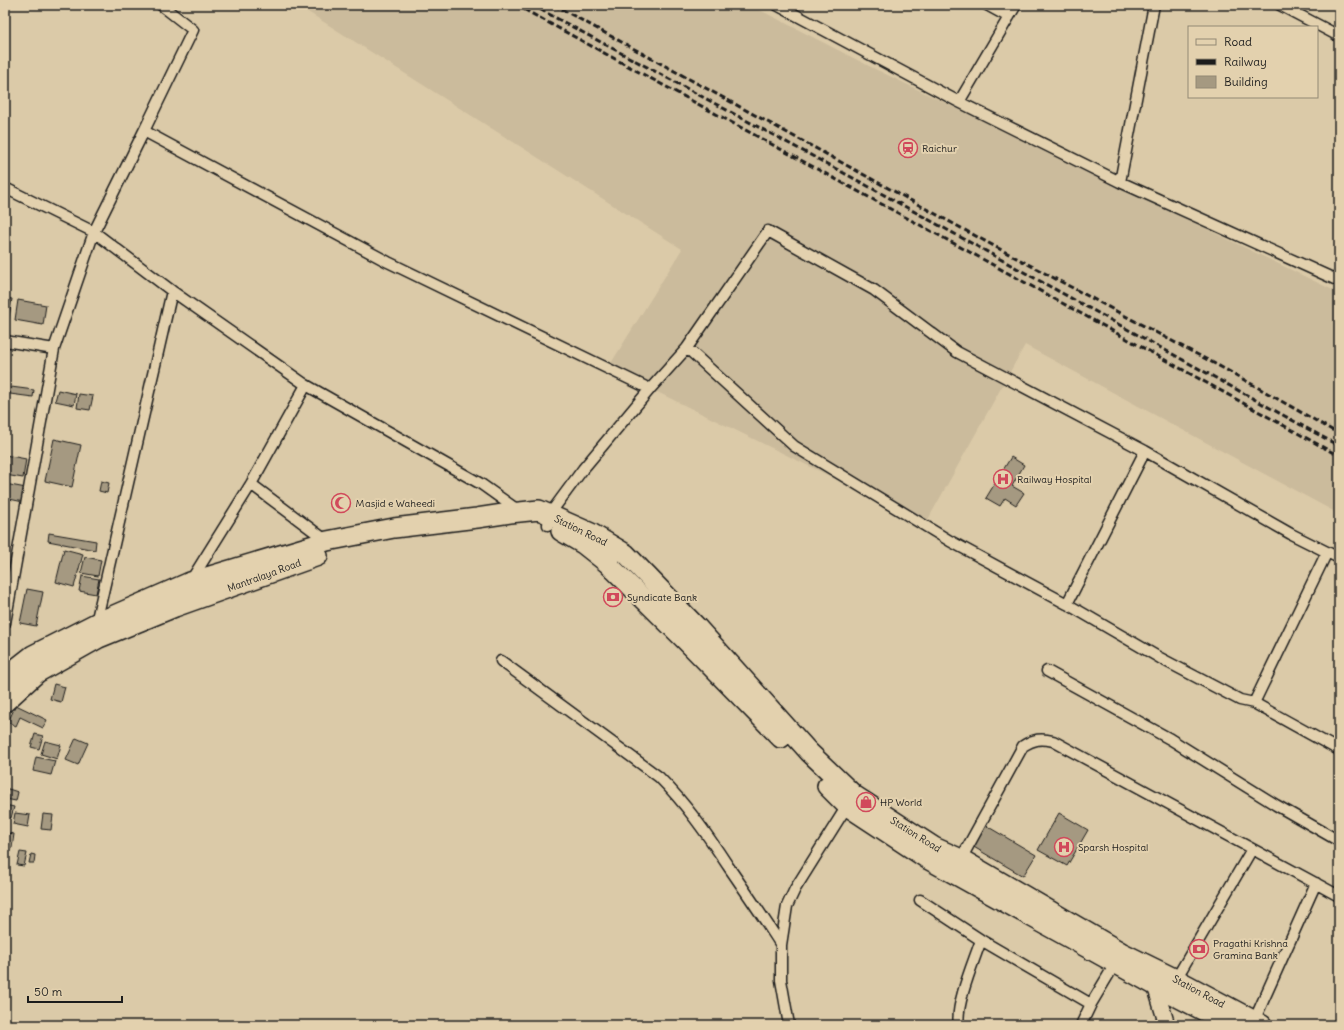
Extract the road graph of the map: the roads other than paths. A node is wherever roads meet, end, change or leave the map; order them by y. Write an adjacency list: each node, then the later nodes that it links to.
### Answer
1 (161, 5): 10 (street)
2 (777, 5): 9 (street)
3 (988, 5): 7 (street)
4 (1016, 5): 7 (street)
5 (1154, 5): 11 (street)
6 (1280, 5): 8 (street)
7 (1009, 17): 9 (street)
8 (1339, 36)
9 (959, 102): 11 (street)
10 (144, 131): 13 (street); 20 (street)
11 (1120, 182): 14 (street)
12 (5, 188): 13 (street)
13 (94, 232): 15 (street); 18 (street)
14 (1339, 281)
15 (172, 291): 19 (street); 31 (street)
16 (5, 341): 18 (street)
17 (687, 348): 20 (street); 21 (street); 29 (street)
18 (54, 349): 30 (street)
19 (306, 385): 22 (street); 23 (street)
20 (650, 389): 24 (street)
21 (1145, 451): 26 (street); 29 (street)
22 (251, 484): 25 (street); 28 (street)
23 (521, 512): 24 (highway, Mantralaya Road); 25 (highway, Mantralaya Road)
24 (548, 520): 35 (highway, Mantralaya Road); 38 (highway, Station Road); 41 (highway, Station Road)
25 (327, 541): 28 (highway, Mantralaya Road)
26 (1327, 552): 27 (street); 36 (street)
27 (1339, 558)
28 (190, 582): 31 (highway, Mantralaya Road)
29 (1067, 604): 36 (street)
30 (5, 623)
31 (96, 623): 34 (highway, Mantralaya Road)
32 (501, 661): 46 (street)
33 (1047, 671): 39 (street)
34 (5, 677)
35 (5, 702)
36 (1254, 703): 37 (street)
37 (1339, 750)
38 (847, 806): 46 (street); 47 (highway, Station Road)
39 (1339, 841)
40 (1252, 849): 41 (street); 42 (street); 49 (street)
41 (961, 859): 48 (highway, Station Road)
42 (1316, 883): 43 (street); 53 (street)
43 (1339, 896)
44 (920, 900): 45 (street)
45 (980, 940): 51 (street); 52 (street)
46 (781, 945): 54 (street)
47 (1115, 964): 50 (highway, Station Road); 51 (street)
48 (1148, 965): 49 (highway, Station Road); 50 (main road)
49 (1176, 979): 53 (highway, Station Road)
50 (1156, 986): 56 (main road); 57 (highway, Station Road)
51 (1091, 1004): 55 (street)
52 (961, 1023)
53 (1258, 1023)
54 (789, 1025)
55 (1081, 1025)
56 (1167, 1025)
57 (1231, 1025)

